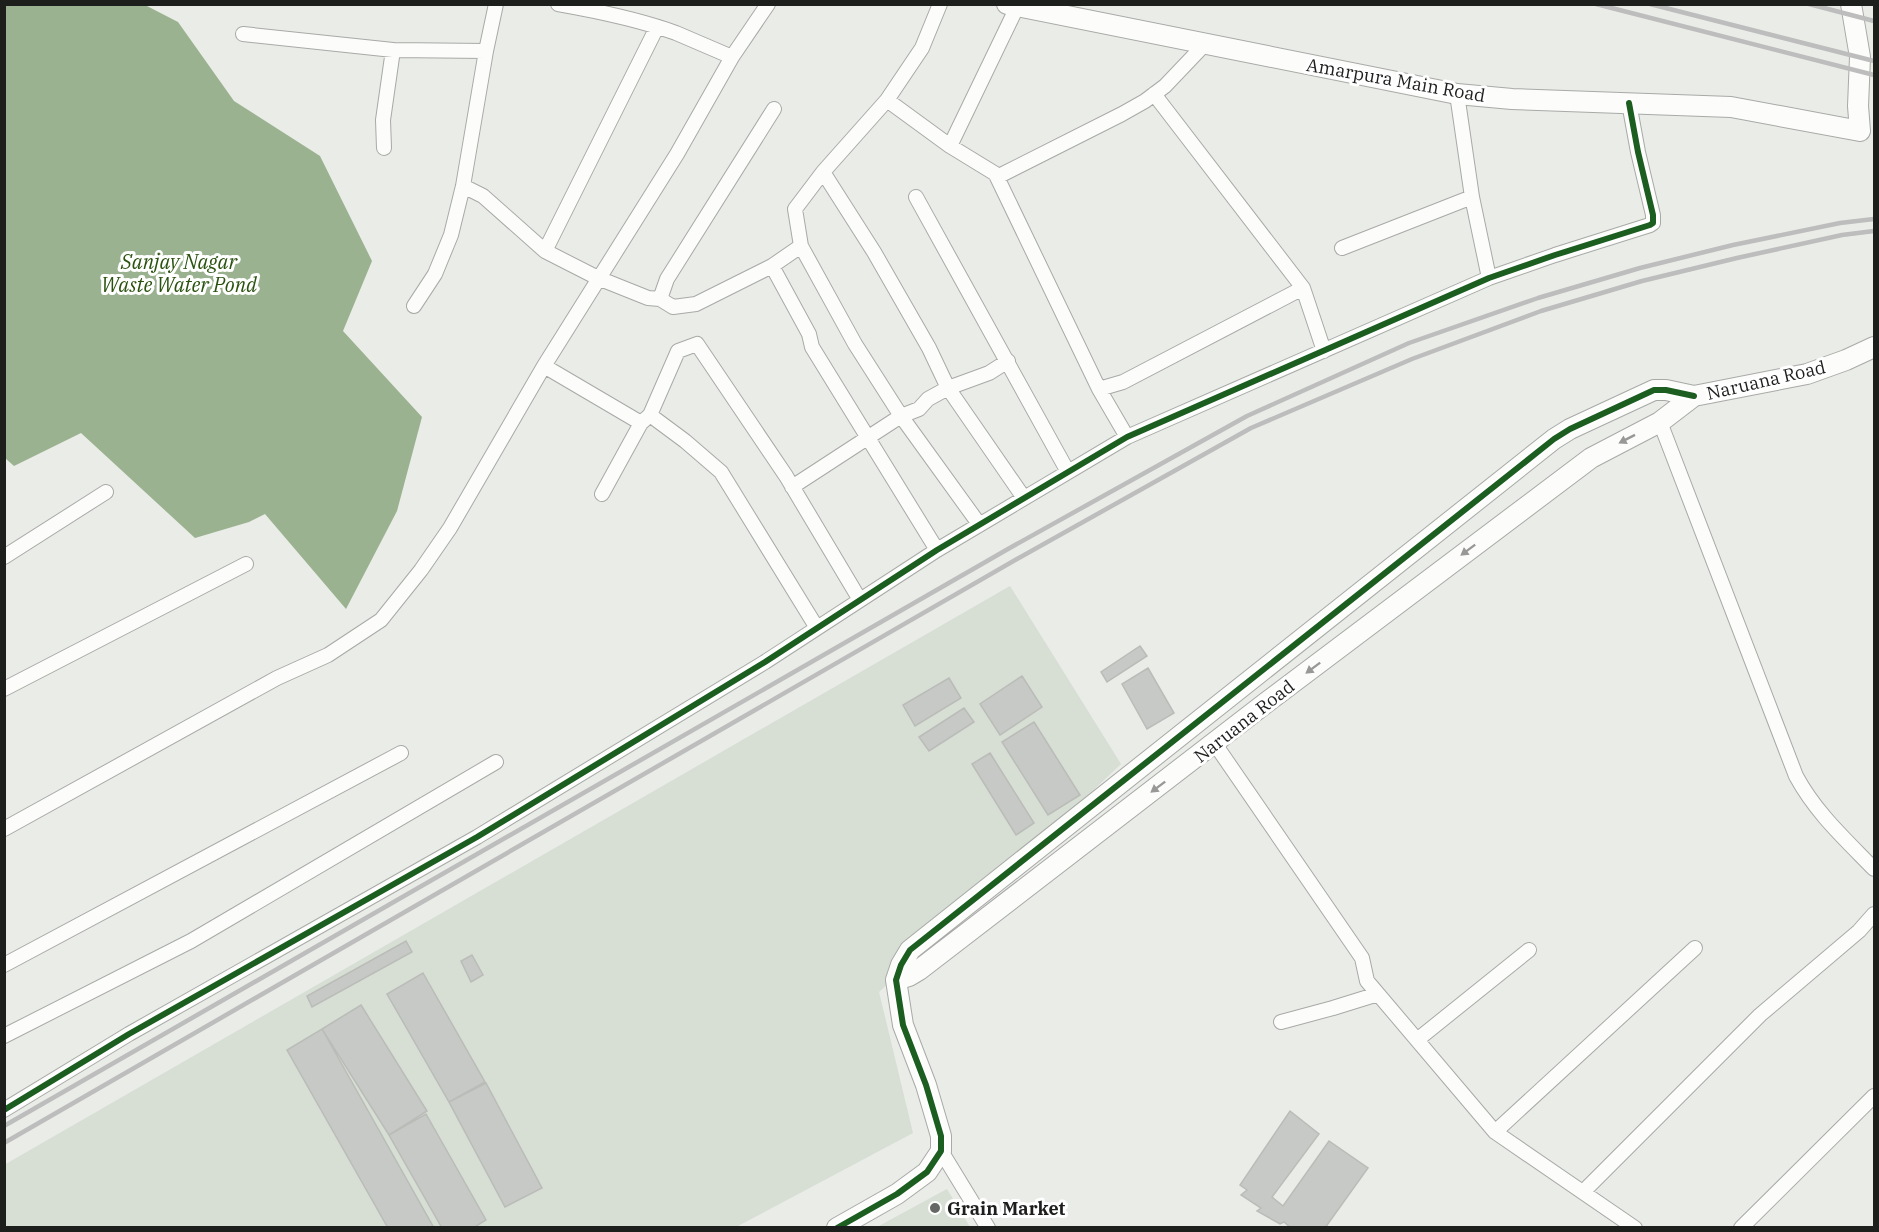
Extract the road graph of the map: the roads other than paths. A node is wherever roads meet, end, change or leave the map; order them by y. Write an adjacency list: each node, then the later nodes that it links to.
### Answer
1 (496, 4): 11 (street)
2 (558, 4): 7 (street)
3 (768, 4): 12 (street)
4 (940, 4): 15 (street)
5 (1851, 4): 16 (street, Amarpura Main Road)
6 (1012, 6): 9 (street, Amarpura Main Road); 18 (street)
7 (657, 27): 12 (street); 27 (street)
8 (243, 34): 10 (street)
9 (1205, 44): 13 (street); 14 (street, Amarpura Main Road)
10 (393, 50): 11 (street); 19 (street)
11 (486, 51): 22 (street)
12 (732, 57): 29 (street)
13 (1154, 94): 21 (street); 31 (street)
14 (1457, 94): 16 (street, Amarpura Main Road); 24 (street)
15 (887, 100): 18 (street); 20 (street)
16 (1629, 104): 30 (street)
17 (774, 109): 32 (street)
18 (950, 146): 21 (street)
19 (384, 148)
20 (823, 172): 25 (street); 38 (street)
21 (996, 175): 39 (street)
22 (463, 186): 27 (street); 33 (street)
23 (916, 197): 36 (street)
24 (1472, 197): 26 (street); 30 (street)
25 (801, 246): 28 (street); 41 (street)
26 (1342, 248)
27 (545, 251): 29 (street)
28 (772, 266): 32 (street); 44 (street)
29 (598, 278): 32 (street); 37 (street)
30 (1489, 278): 35 (street)
31 (1304, 288): 35 (street); 39 (street)
32 (660, 299)
33 (414, 306)
34 (1875, 347): 40 (street, Naruana Road)
35 (1324, 351): 45 (street)
36 (1008, 362): 38 (street); 46 (street)
37 (544, 366): 42 (street); 61 (street)
38 (948, 388): 41 (street); 50 (street)
39 (1099, 389): 45 (street)
40 (1694, 396): 43 (street, Naruana Road); 67 (street)
41 (901, 416): 44 (street); 51 (street)
42 (646, 419): 47 (street); 49 (street); 56 (street)
43 (1660, 422): 58 (street, Naruana Road, one-way to 58); 62 (street)
44 (868, 437): 47 (street); 52 (street)
45 (1127, 437): 46 (street)
46 (1068, 472): 50 (street)
47 (792, 487): 55 (street)
48 (106, 492): 53 (street)
49 (602, 495)
50 (1024, 498): 51 (street)
51 (980, 524): 52 (street)
52 (937, 550): 55 (street)
53 (4, 557)
54 (246, 564): 57 (street)
55 (860, 600): 56 (street)
56 (817, 628): 73 (street)
57 (4, 689)
58 (1215, 744): 67 (street, Naruana Road, one-way to 67); 68 (street)
59 (401, 753): 66 (street)
60 (496, 762): 70 (street)
61 (4, 829)
62 (1875, 869)
63 (1875, 914): 76 (street)
64 (1695, 948): 74 (street)
65 (1529, 950): 71 (street)
66 (4, 965)
67 (896, 980): 75 (street)
68 (1378, 994): 69 (street); 71 (street)
69 (1281, 1022)
70 (4, 1036)
71 (1417, 1040): 74 (street)
72 (1875, 1096): 80 (street)
73 (4, 1110)
74 (1495, 1132): 76 (street)
75 (940, 1151): 77 (street); 78 (street)
76 (1583, 1192): 79 (street)
77 (837, 1227)
78 (988, 1227)
79 (1635, 1227)
80 (1741, 1227)

